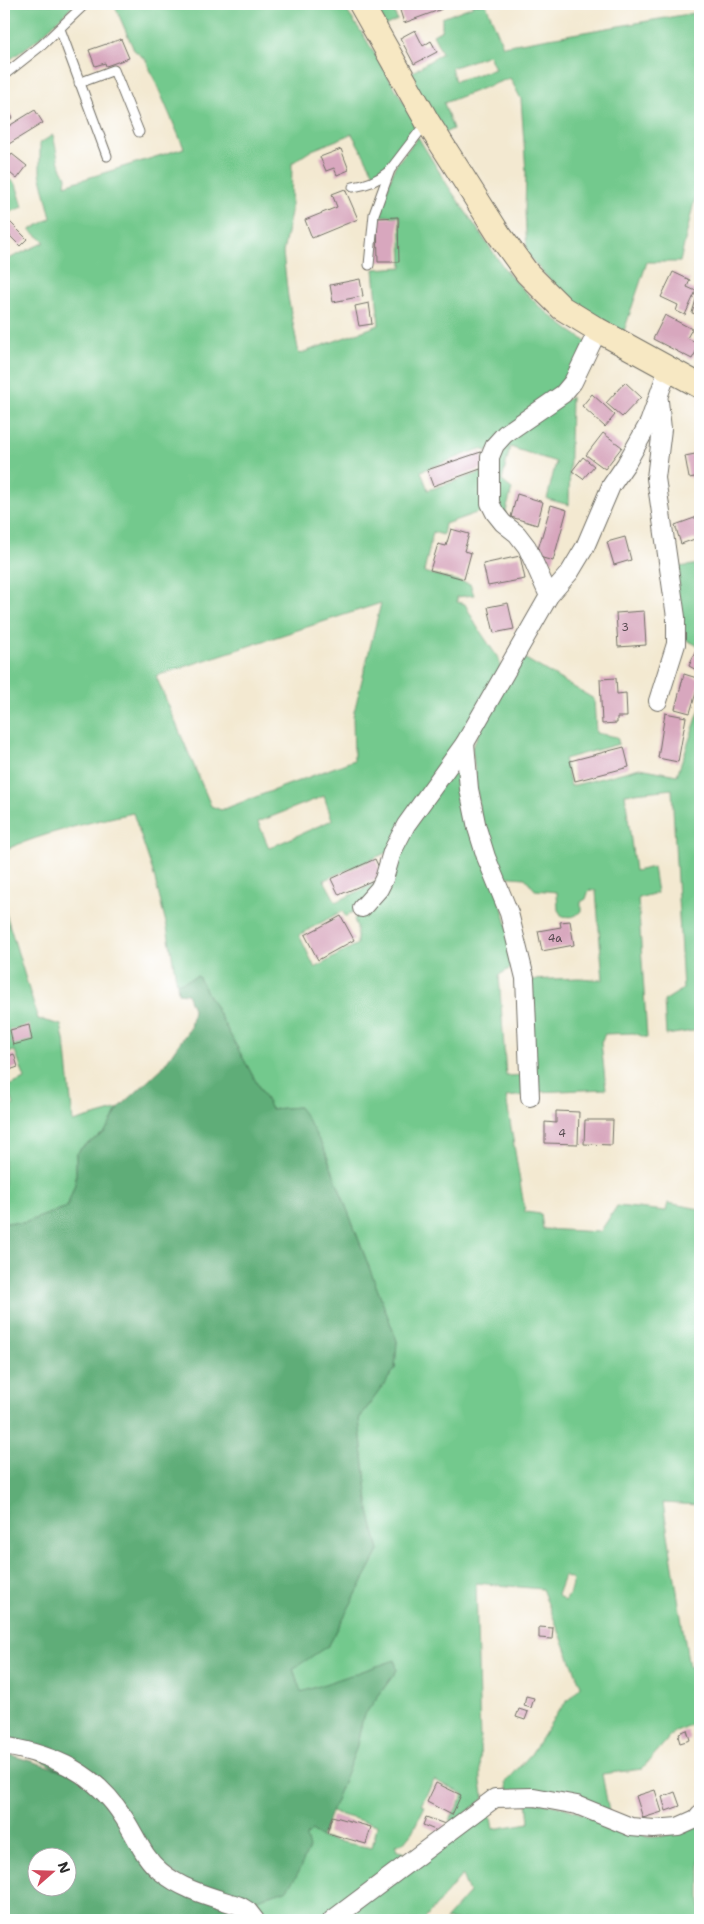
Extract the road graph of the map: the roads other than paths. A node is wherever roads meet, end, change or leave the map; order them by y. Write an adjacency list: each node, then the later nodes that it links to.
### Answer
1 (85, 4): 3 (lane)
2 (361, 4): 6 (main road)
3 (60, 29): 4 (lane); 5 (lane)
4 (4, 75)
5 (80, 83): 7 (lane); 8 (lane)
6 (427, 121): 9 (lane); 12 (main road)
7 (139, 132)
8 (107, 156)
9 (390, 170): 10 (lane); 11 (lane)
10 (353, 187)
11 (369, 265)
12 (598, 330): 13 (main road); 16 (street)
13 (668, 369): 14 (main road); 15 (street)
14 (698, 380)
15 (658, 392): 16 (street); 17 (street)
16 (549, 596): 18 (street)
17 (658, 701)
18 (465, 743): 19 (street); 20 (street)
19 (362, 908)
20 (530, 1097)
21 (4, 1746): 23 (street)
22 (700, 1814): 24 (street)
23 (255, 1920)
24 (332, 1920)

